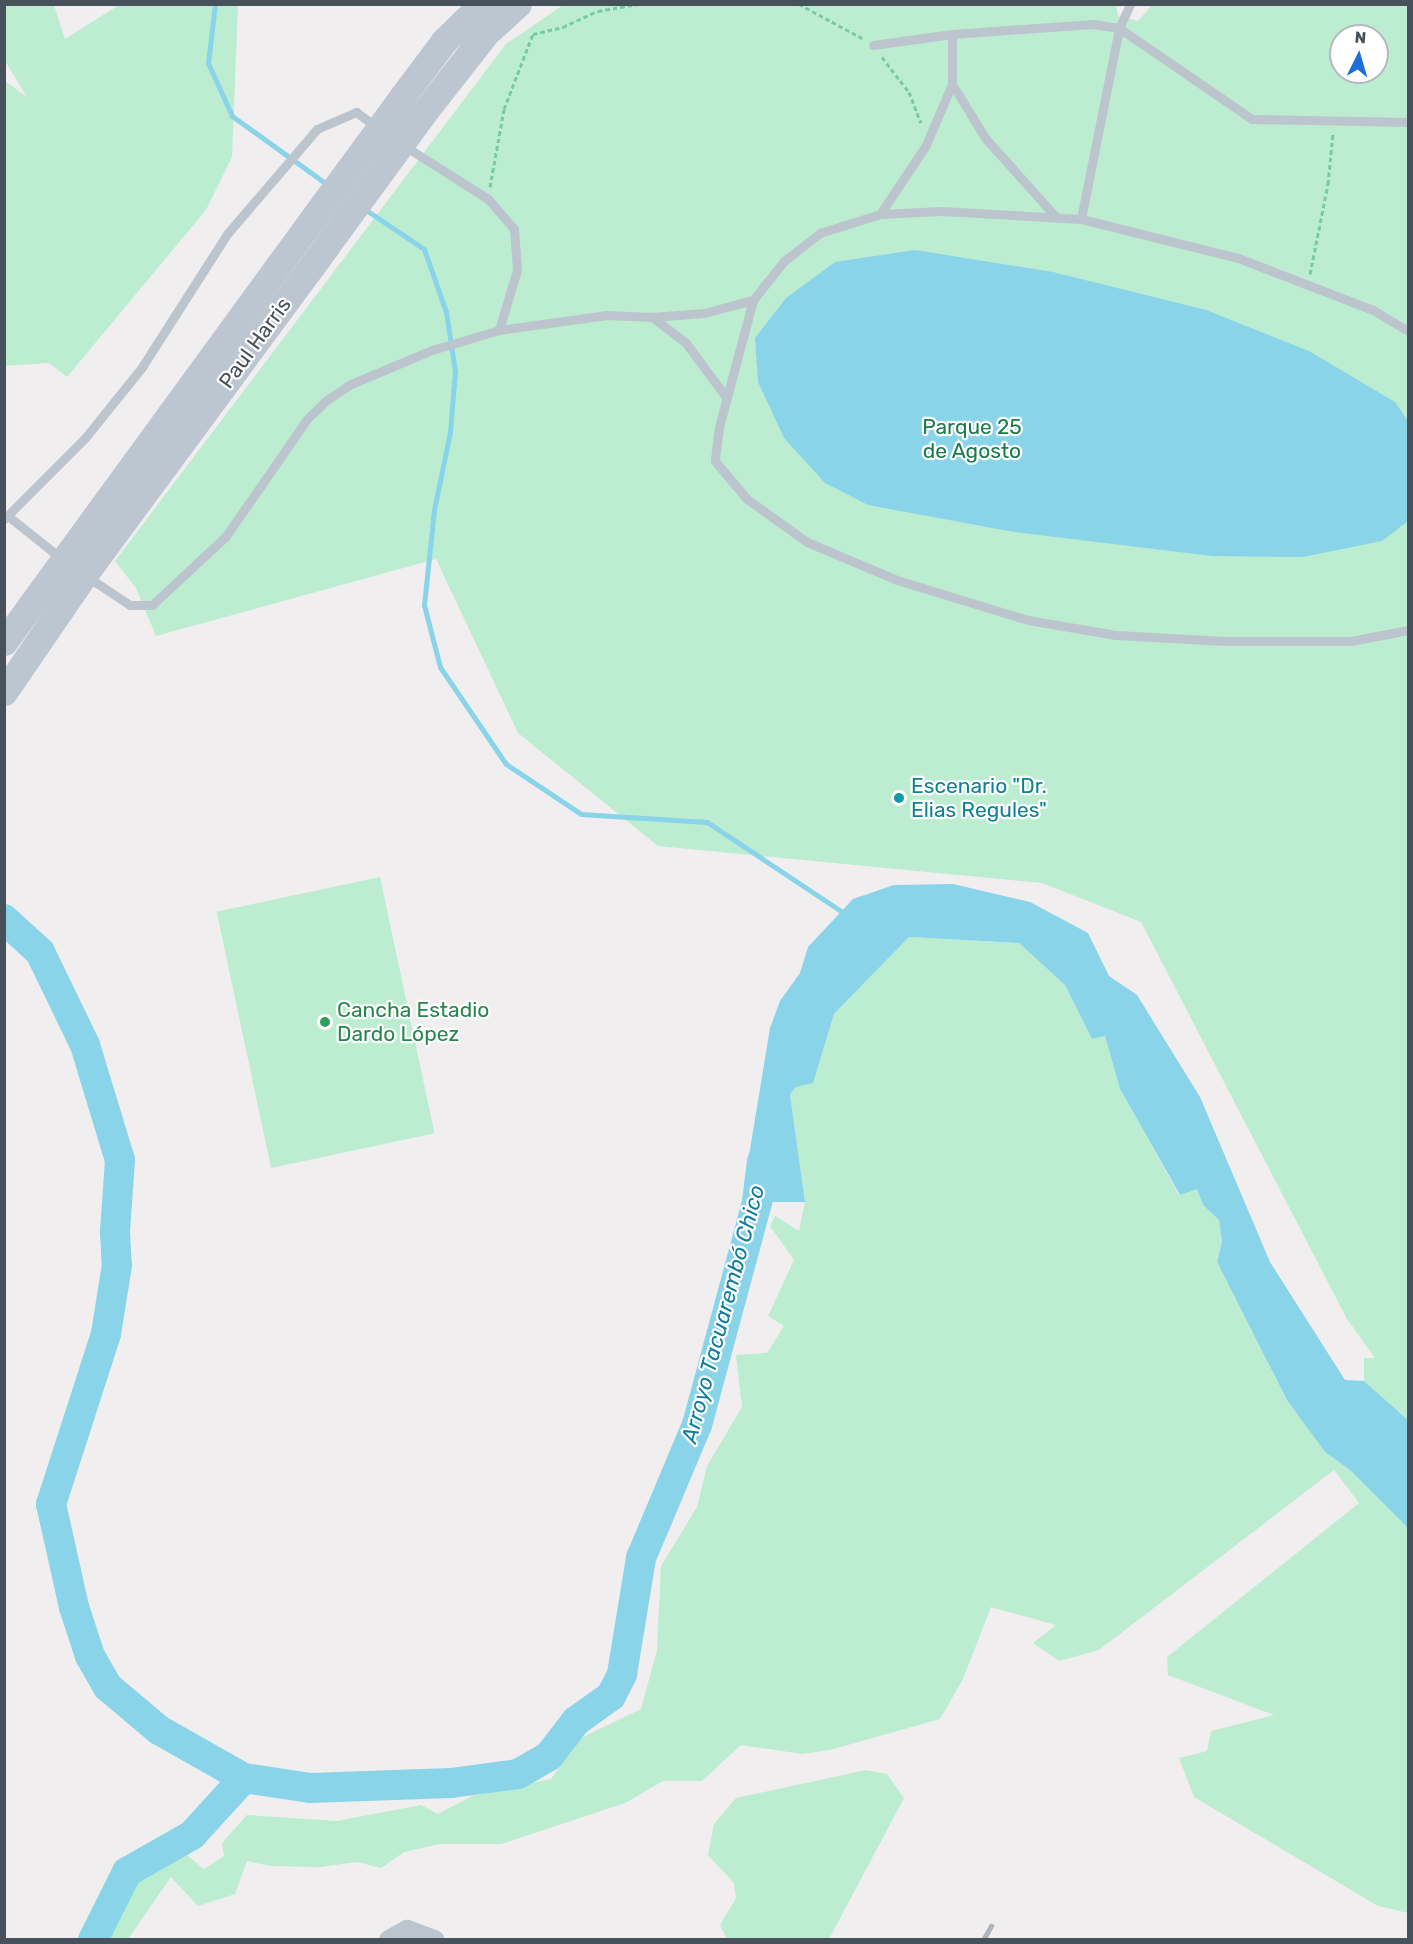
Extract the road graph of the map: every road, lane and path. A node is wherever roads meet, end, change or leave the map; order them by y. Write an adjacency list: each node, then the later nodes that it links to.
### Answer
1 (460, 4): 9 (main road)
2 (482, 4): 9 (main road, Paul Harris)
3 (518, 4): 29 (main road, Paul Harris, bridge)
4 (636, 4): 17 (path)
5 (799, 4): 10 (path)
6 (1127, 6): 7 (lane)
7 (1119, 28): 8 (lane); 12 (lane); 20 (lane)
8 (952, 34): 10 (lane); 11 (lane)
9 (444, 41): 28 (main road, Paul Harris, bridge)
10 (873, 45): 16 (path)
11 (952, 84): 16 (lane); 19 (lane)
12 (1334, 121): 13 (lane); 21 (path)
13 (1408, 122)
14 (386, 132): 27 (lane)
15 (396, 139): 17 (lane)
16 (926, 145): 18 (lane)
17 (488, 200): 24 (lane)
18 (880, 214): 19 (lane); 22 (lane)
19 (1056, 217): 20 (lane)
20 (1081, 219): 21 (lane)
21 (1308, 285): 25 (lane)
22 (753, 300): 23 (lane); 26 (lane)
23 (652, 317): 24 (lane); 26 (lane)
24 (498, 330): 29 (lane)
25 (1408, 331)
26 (726, 397): 30 (lane)
27 (6, 517): 28 (lane)
28 (63, 559): 29 (main road); 31 (main road, Paul Harris)
29 (84, 575): 32 (main road, Paul Harris)
30 (1408, 630)
31 (4, 642)
32 (4, 692)
33 (394, 1935): 34 (street)
34 (434, 1940)

